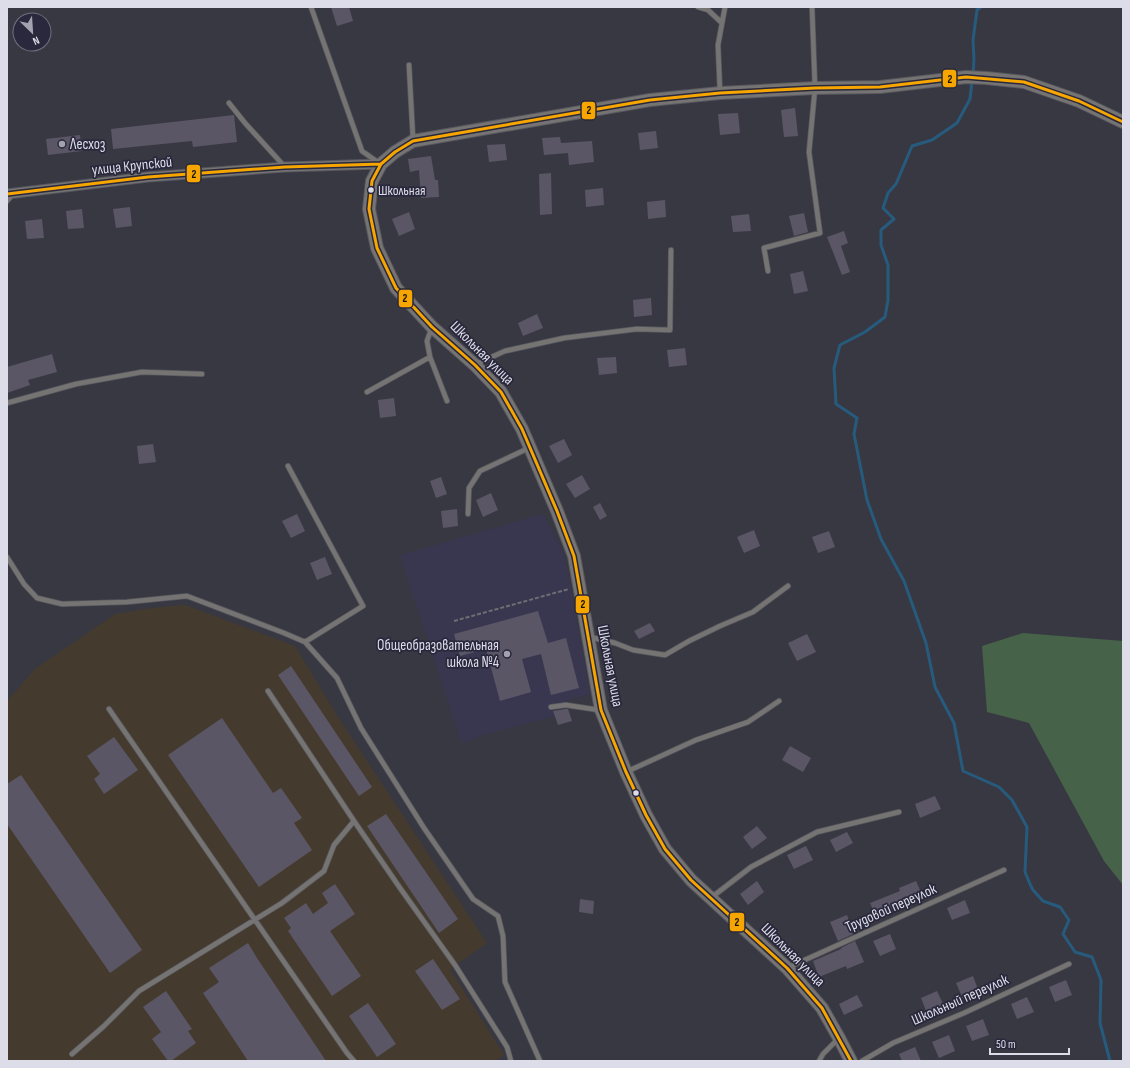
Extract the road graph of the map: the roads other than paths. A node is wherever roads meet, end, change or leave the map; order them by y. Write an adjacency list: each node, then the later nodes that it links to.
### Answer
1 (311, 7): 12 (lane)
2 (698, 7): 5 (lane)
3 (725, 7): 5 (lane)
4 (812, 7): 7 (lane)
5 (722, 23): 8 (lane)
6 (408, 65): 11 (lane)
7 (815, 88): 8 (street); 10 (street); 16 (lane)
8 (720, 93): 11 (street)
9 (229, 103): 13 (lane)
10 (1123, 122)
11 (413, 141): 12 (street)
12 (380, 164): 13 (street, улица Крупской); 17 (street, Школьная улица)
13 (285, 166): 14 (street, улица Крупской)
14 (9, 196)
15 (671, 250): 19 (lane)
16 (768, 271)
17 (432, 327): 18 (lane); 19 (street, Школьная улица)
18 (430, 356): 21 (lane); 22 (lane)
19 (475, 365): 24 (street, Школьная улица)
20 (202, 374): 23 (lane)
21 (367, 392)
22 (447, 401)
23 (7, 403)
24 (530, 448): 26 (lane); 29 (street, Школьная улица)
25 (288, 466): 30 (lane)
26 (468, 514)
27 (7, 557): 30 (lane)
28 (788, 586): 29 (lane)
29 (588, 637): 35 (street, Школьная улица)
30 (305, 642): 48 (lane)
31 (268, 691): 38 (lane)
32 (779, 701): 36 (lane)
33 (551, 707): 35 (lane)
34 (109, 709): 41 (lane)
35 (601, 710): 36 (street, Школьная улица)
36 (626, 772): 40 (street, Школьная улица)
37 (899, 812): 40 (lane)
38 (354, 821): 41 (lane); 47 (lane)
39 (1004, 870): 43 (lane, Трудовой переулок)
40 (710, 898): 43 (street, Школьная улица)
41 (255, 920): 45 (lane); 46 (lane)
42 (1069, 964): 51 (lane, Школьный переулок)
43 (787, 968): 44 (street, Школьная улица)
44 (839, 1038): 49 (lane); 50 (street, Школьная улица)
45 (72, 1054)
46 (354, 1061)
47 (511, 1061)
48 (540, 1061)
49 (819, 1061)
50 (851, 1061)
51 (862, 1061)

